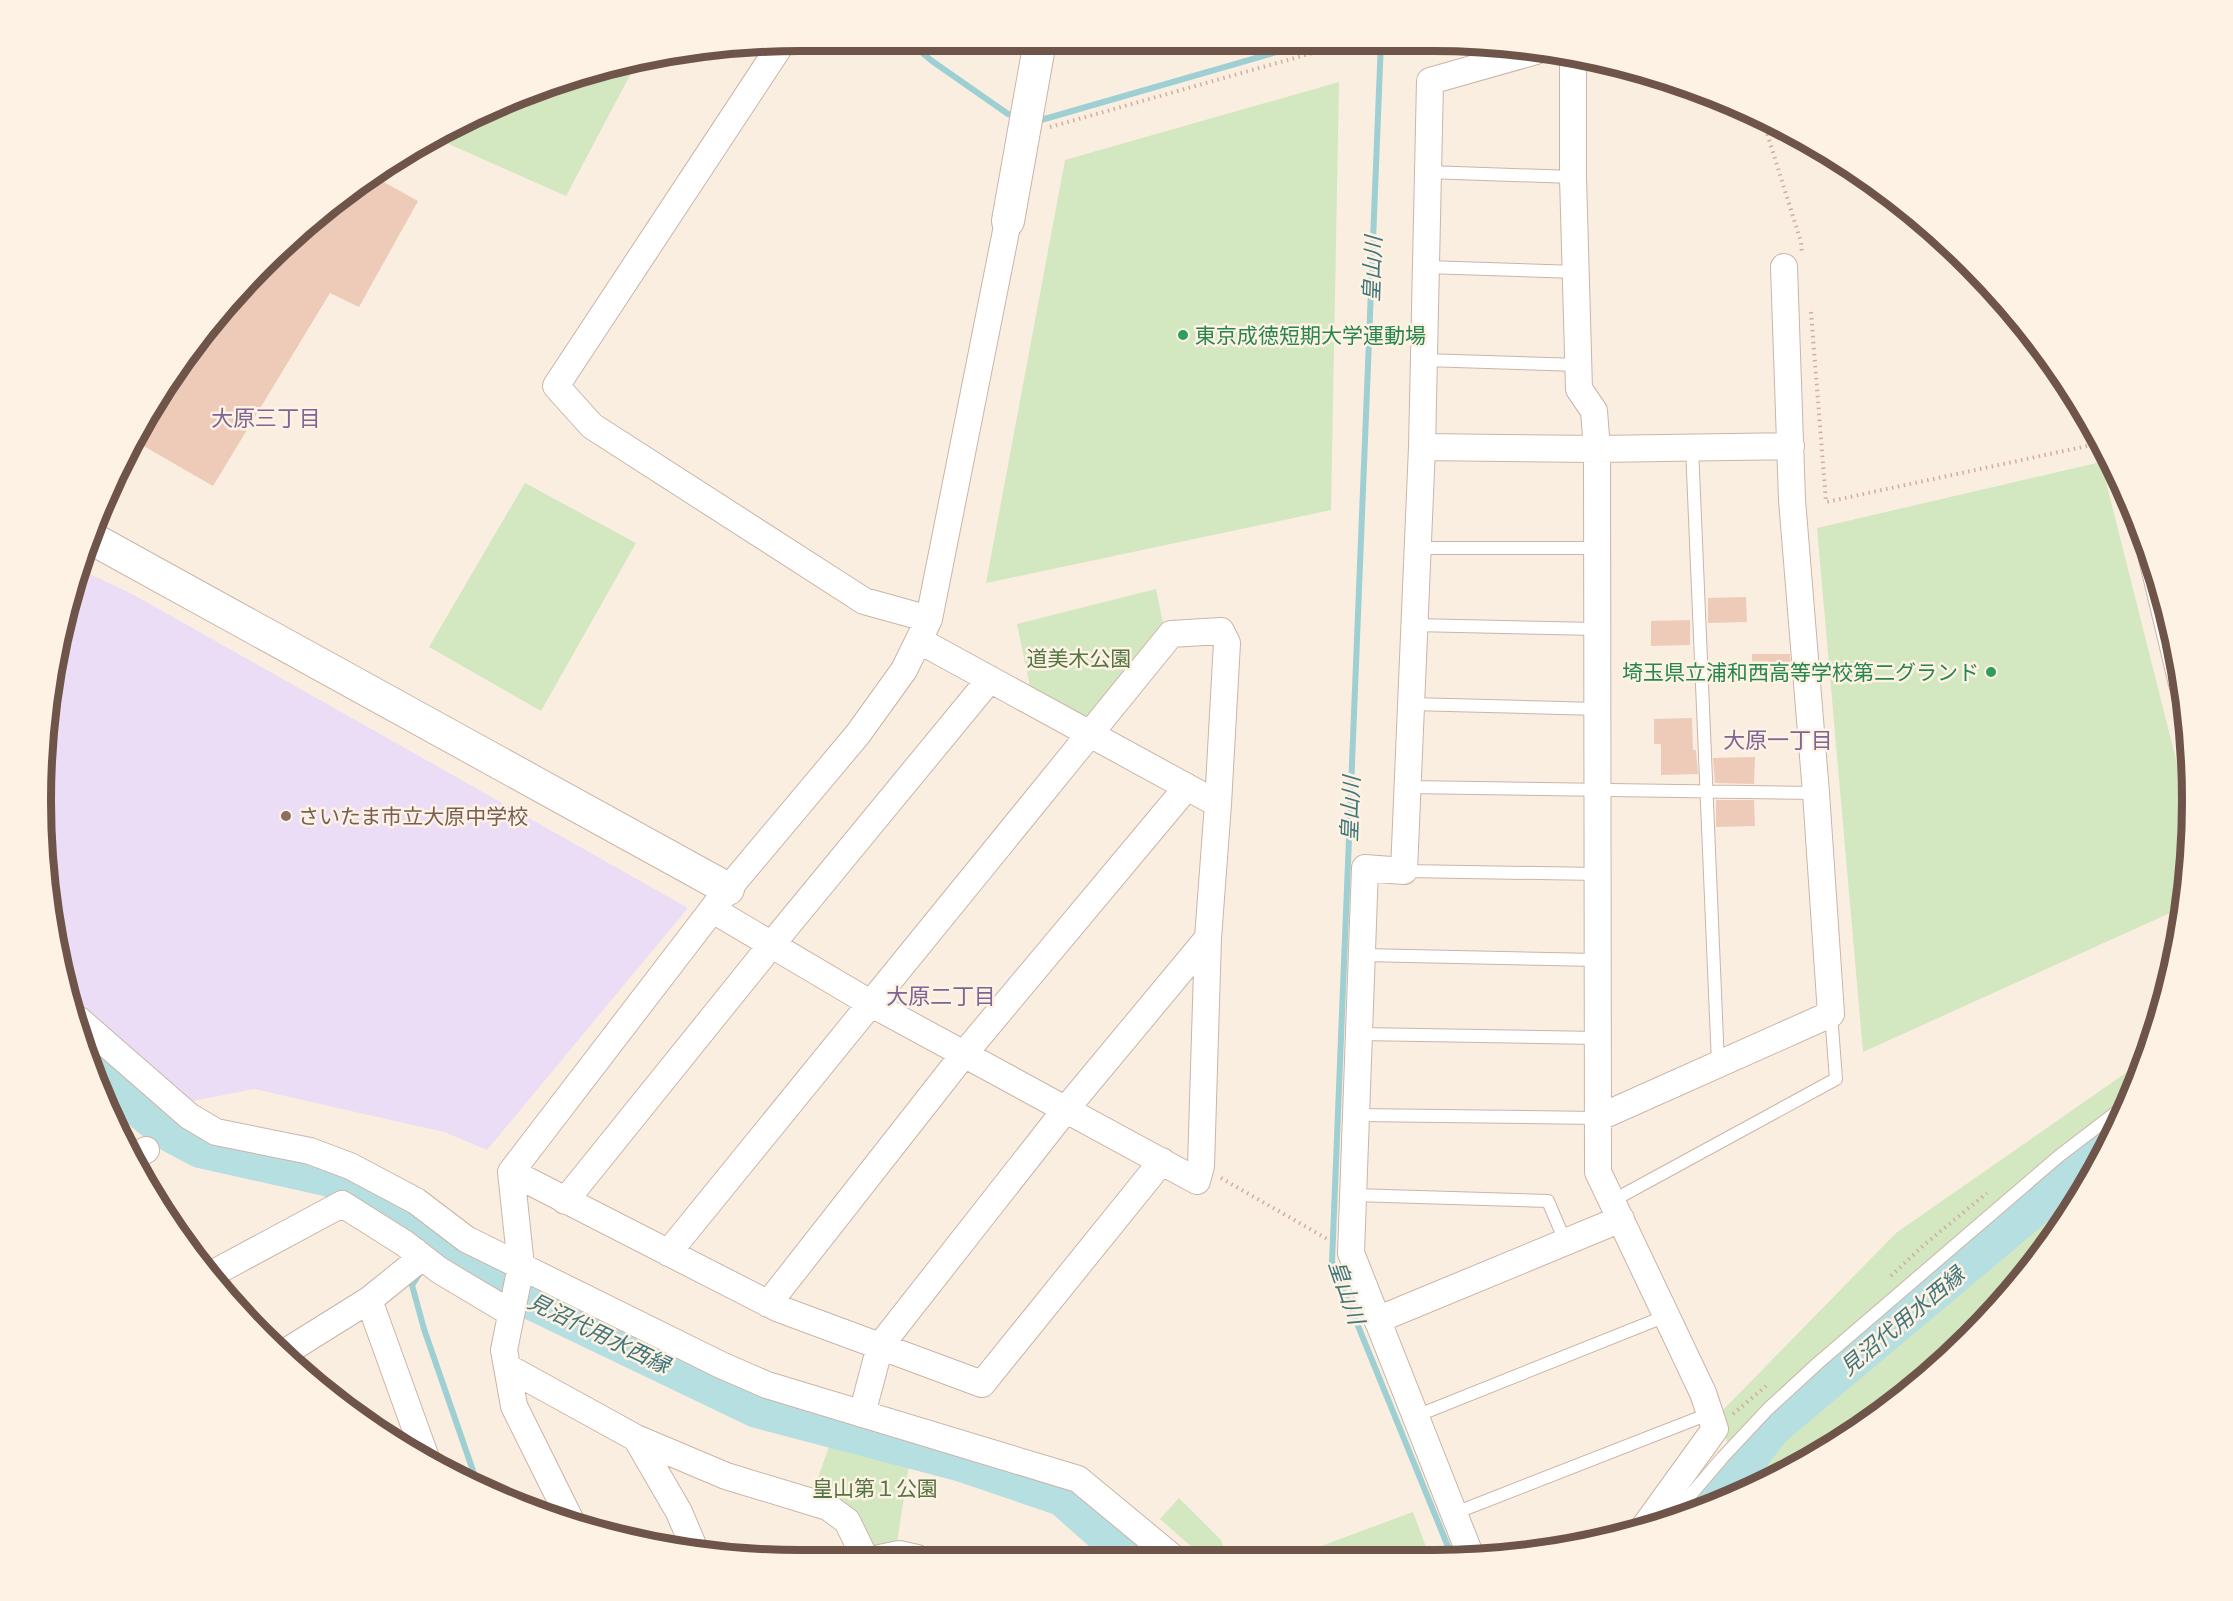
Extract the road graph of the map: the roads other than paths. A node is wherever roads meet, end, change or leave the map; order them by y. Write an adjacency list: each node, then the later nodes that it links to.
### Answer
1 (1038, 51): 7 (street)
2 (776, 52): 22 (street)
3 (1518, 56): 5 (street)
4 (1573, 64): 6 (street)
5 (1428, 172): 6 (lane); 9 (street)
6 (1573, 177): 10 (street)
7 (1008, 221): 22 (street)
8 (1794, 266): 13 (street)
9 (1426, 267): 10 (lane); 11 (street)
10 (1576, 272): 12 (street)
11 (1424, 360): 12 (lane); 14 (street)
12 (1579, 365): 16 (street)
13 (1791, 446): 15 (street); 31 (street)
14 (1422, 447): 16 (street); 18 (street)
15 (1692, 447): 16 (street); 30 (lane)
16 (1597, 449): 19 (street)
17 (98, 542): 35 (street)
18 (1418, 548): 19 (lane); 20 (street)
19 (1597, 548): 21 (street)
20 (1414, 625): 21 (lane); 24 (street)
21 (1598, 629): 25 (street)
22 (924, 630): 23 (street); 35 (street)
23 (990, 679): 26 (street); 37 (street)
24 (1411, 704): 25 (lane); 28 (street)
25 (1598, 709): 29 (street)
26 (1090, 734): 27 (street); 32 (street); 40 (street)
27 (1187, 787): 32 (street); 45 (street)
28 (1407, 787): 29 (lane); 33 (street)
29 (1598, 790): 30 (lane); 34 (street)
30 (1706, 792): 31 (lane); 46 (lane)
31 (1816, 794): 41 (street)
32 (1218, 804): 36 (street)
33 (1404, 871): 34 (lane); 38 (street)
34 (1598, 874): 39 (street)
35 (720, 899): 37 (street); 52 (street)
36 (1208, 938): 48 (street); 51 (street)
37 (772, 944): 40 (street); 54 (street)
38 (1362, 955): 39 (lane); 43 (street)
39 (1598, 960): 44 (street)
40 (870, 1003): 45 (street); 58 (street)
41 (1831, 1014): 46 (street); 55 (lane)
42 (87, 1027): 59 (street)
43 (1359, 1035): 44 (lane); 49 (street)
44 (1598, 1038): 50 (street)
45 (964, 1054): 48 (street); 62 (street)
46 (1718, 1064): 50 (street)
47 (2117, 1105): 74 (lane)
48 (1066, 1109): 51 (street); 66 (street)
49 (1356, 1115): 50 (lane); 53 (street)
50 (1598, 1118): 55 (street)
51 (1162, 1161): 66 (street)
52 (511, 1173): 54 (street); 59 (street)
53 (1353, 1195): 56 (lane); 65 (street)
54 (566, 1201): 58 (street)
55 (1616, 1210): 56 (street); 64 (street)
56 (1565, 1241): 65 (street)
57 (415, 1251): 60 (street); 61 (street); 63 (street)
58 (668, 1253): 62 (street)
59 (521, 1266): 63 (street); 70 (street)
60 (217, 1271)
61 (369, 1300): 67 (street); 73 (street)
62 (768, 1304): 66 (street)
63 (511, 1313): 68 (street)
64 (1666, 1316): 69 (street); 71 (lane)
65 (1377, 1320): 71 (street)
66 (880, 1347): 70 (street)
67 (295, 1353)
68 (507, 1367): 72 (street); 75 (street)
69 (1711, 1413): 76 (lane); 77 (street)
70 (862, 1414): 81 (street)
71 (1416, 1416): 76 (street)
72 (636, 1438): 78 (street); 80 (street)
73 (422, 1448)
74 (1680, 1507)
75 (567, 1512)
76 (1455, 1513): 79 (street)
77 (1651, 1517)
78 (691, 1542)
79 (1468, 1549)
80 (861, 1550)
81 (1164, 1550)

